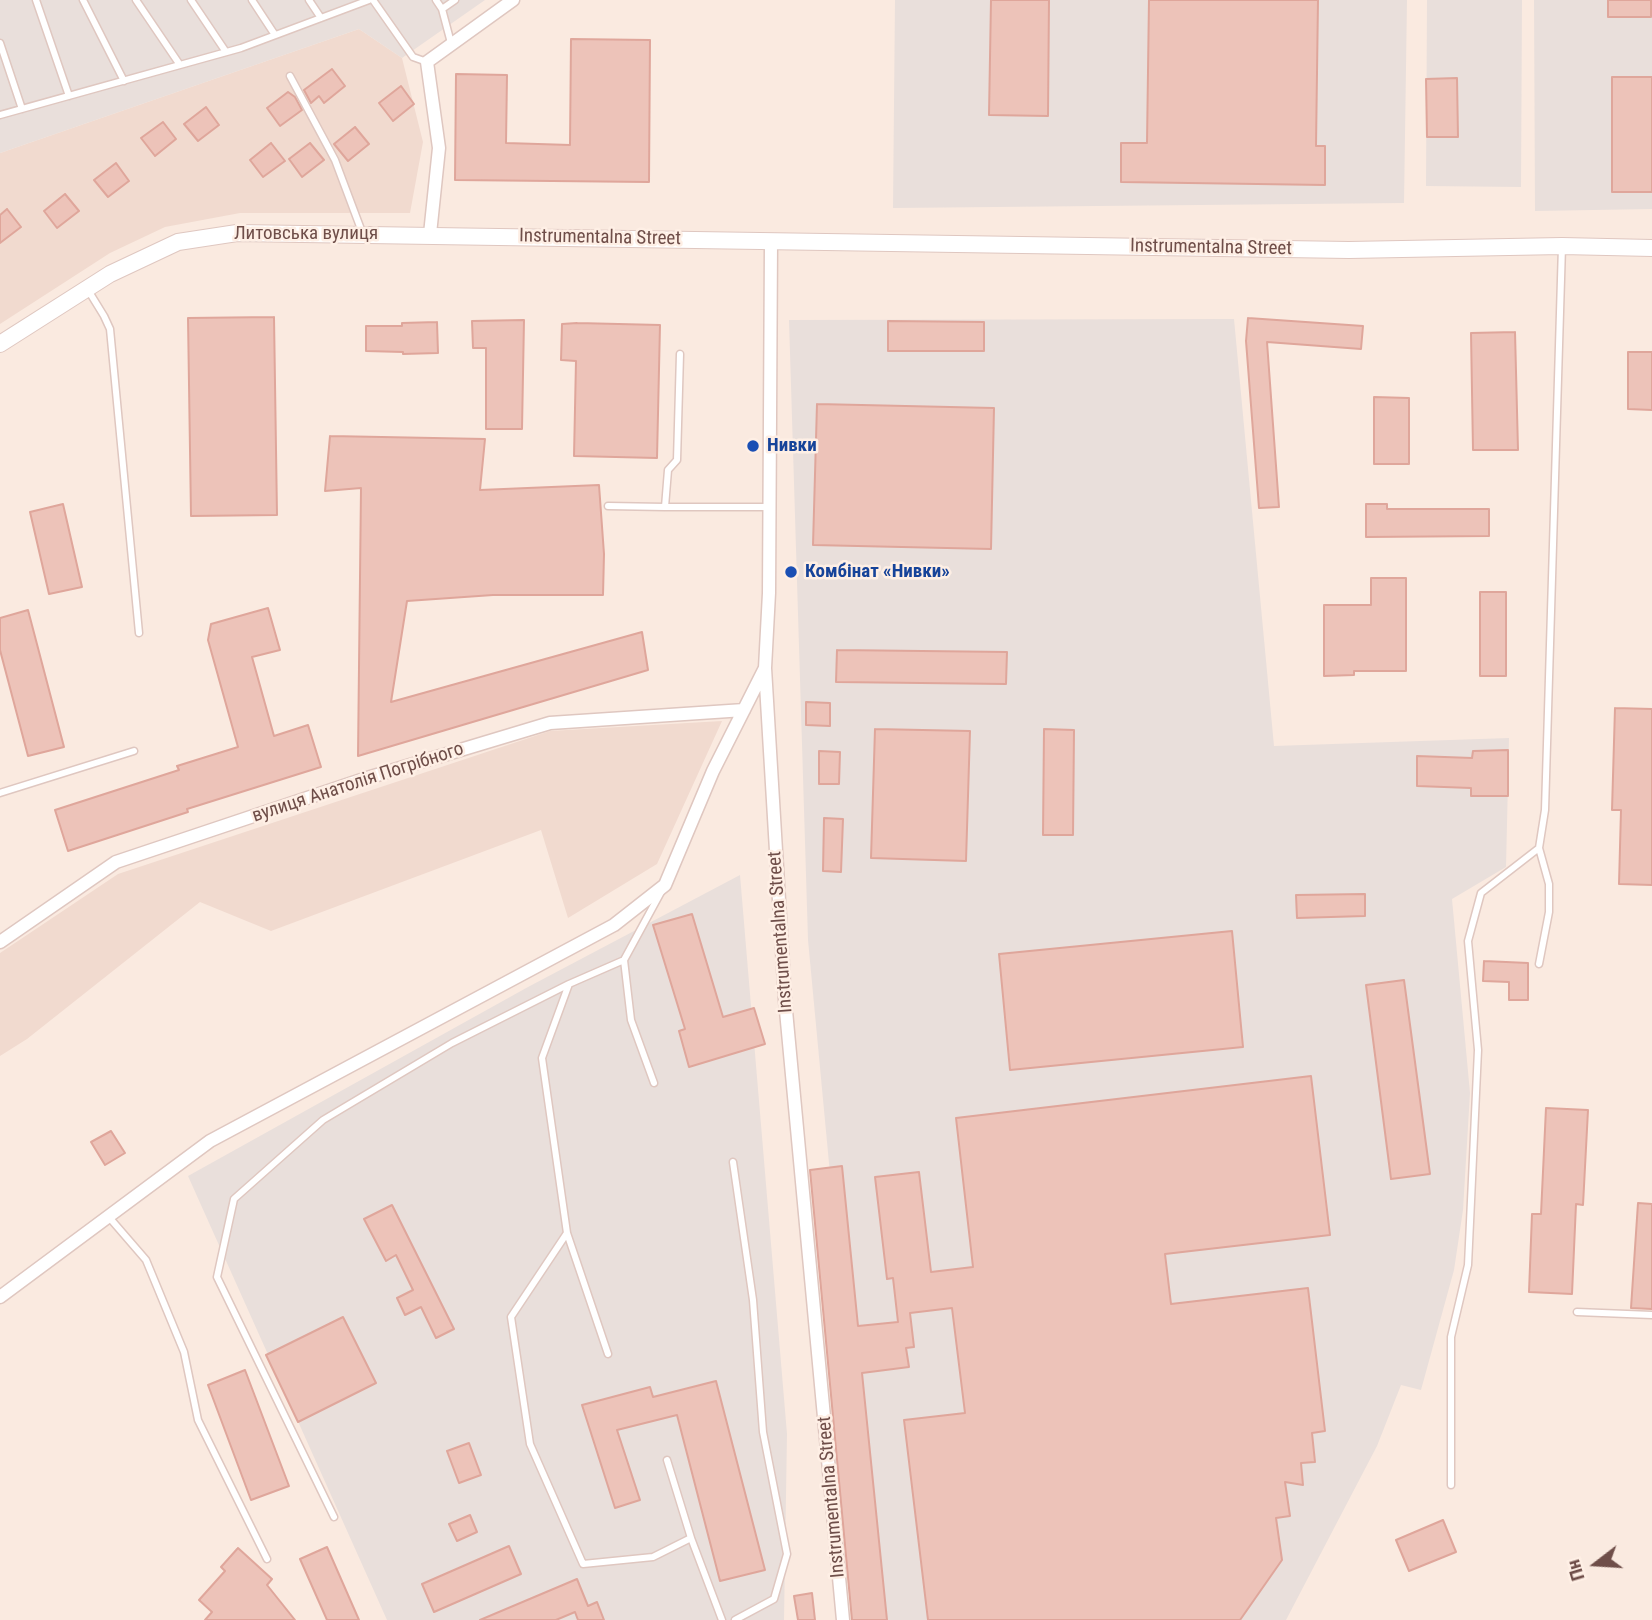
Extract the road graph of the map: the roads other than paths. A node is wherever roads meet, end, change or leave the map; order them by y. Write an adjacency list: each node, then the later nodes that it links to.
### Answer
1 (36, 0): 21 (lane)
2 (83, 0): 20 (lane)
3 (136, 0): 18 (lane)
4 (191, 0): 16 (lane)
5 (251, 0): 13 (lane)
6 (309, 0): 12 (lane)
7 (371, 0): 12 (lane); 17 (lane)
8 (436, 0): 11 (lane)
9 (455, 0): 11 (lane)
10 (513, 0): 15 (street)
11 (442, 9): 15 (lane)
12 (321, 18): 13 (lane)
13 (275, 35): 16 (lane)
14 (0, 43): 22 (lane)
15 (451, 43): 17 (street)
16 (226, 52): 18 (lane)
17 (427, 62): 25 (street)
18 (180, 65): 20 (lane)
19 (290, 76): 24 (lane)
20 (124, 80): 21 (lane)
21 (69, 96): 22 (lane)
22 (22, 109): 23 (lane)
23 (0, 115)
24 (363, 234): 25 (street, Литовська вулиця); 29 (street, Литовська вулиця)
25 (429, 234): 26 (street, Instrumentalna Street)
26 (771, 242): 27 (street, Instrumentalna Street); 34 (street, Instrumentalna Street)
27 (1562, 246): 28 (street, Instrumentalna Street); 40 (lane)
28 (1652, 248)
29 (86, 288): 30 (street, Литовська вулиця); 35 (lane)
30 (0, 344)
31 (680, 354): 33 (lane)
32 (608, 506): 33 (lane)
33 (665, 506): 34 (lane)
34 (769, 507): 36 (street, Instrumentalna Street)
35 (139, 634)
36 (765, 668): 37 (street); 61 (street, Instrumentalna Street)
37 (744, 710): 41 (street); 42 (street, вулиця Анатолія Погрібного)
38 (134, 751): 39 (lane)
39 (0, 793)
40 (1539, 848): 44 (lane); 55 (lane)
41 (665, 885): 43 (lane); 48 (street)
42 (0, 942)
43 (624, 961): 45 (lane); 46 (lane)
44 (1539, 964)
45 (569, 984): 49 (lane); 56 (lane)
46 (654, 1083)
47 (733, 1162): 60 (lane)
48 (108, 1216): 50 (street); 58 (lane)
49 (567, 1233): 53 (lane); 57 (lane)
50 (0, 1297)
51 (1577, 1312): 52 (lane)
52 (1652, 1315)
53 (608, 1354)
54 (667, 1460): 57 (lane)
55 (1451, 1485)
56 (334, 1517)
57 (691, 1538): 59 (lane)
58 (267, 1559)
59 (722, 1620)
60 (735, 1620)
61 (844, 1620)

